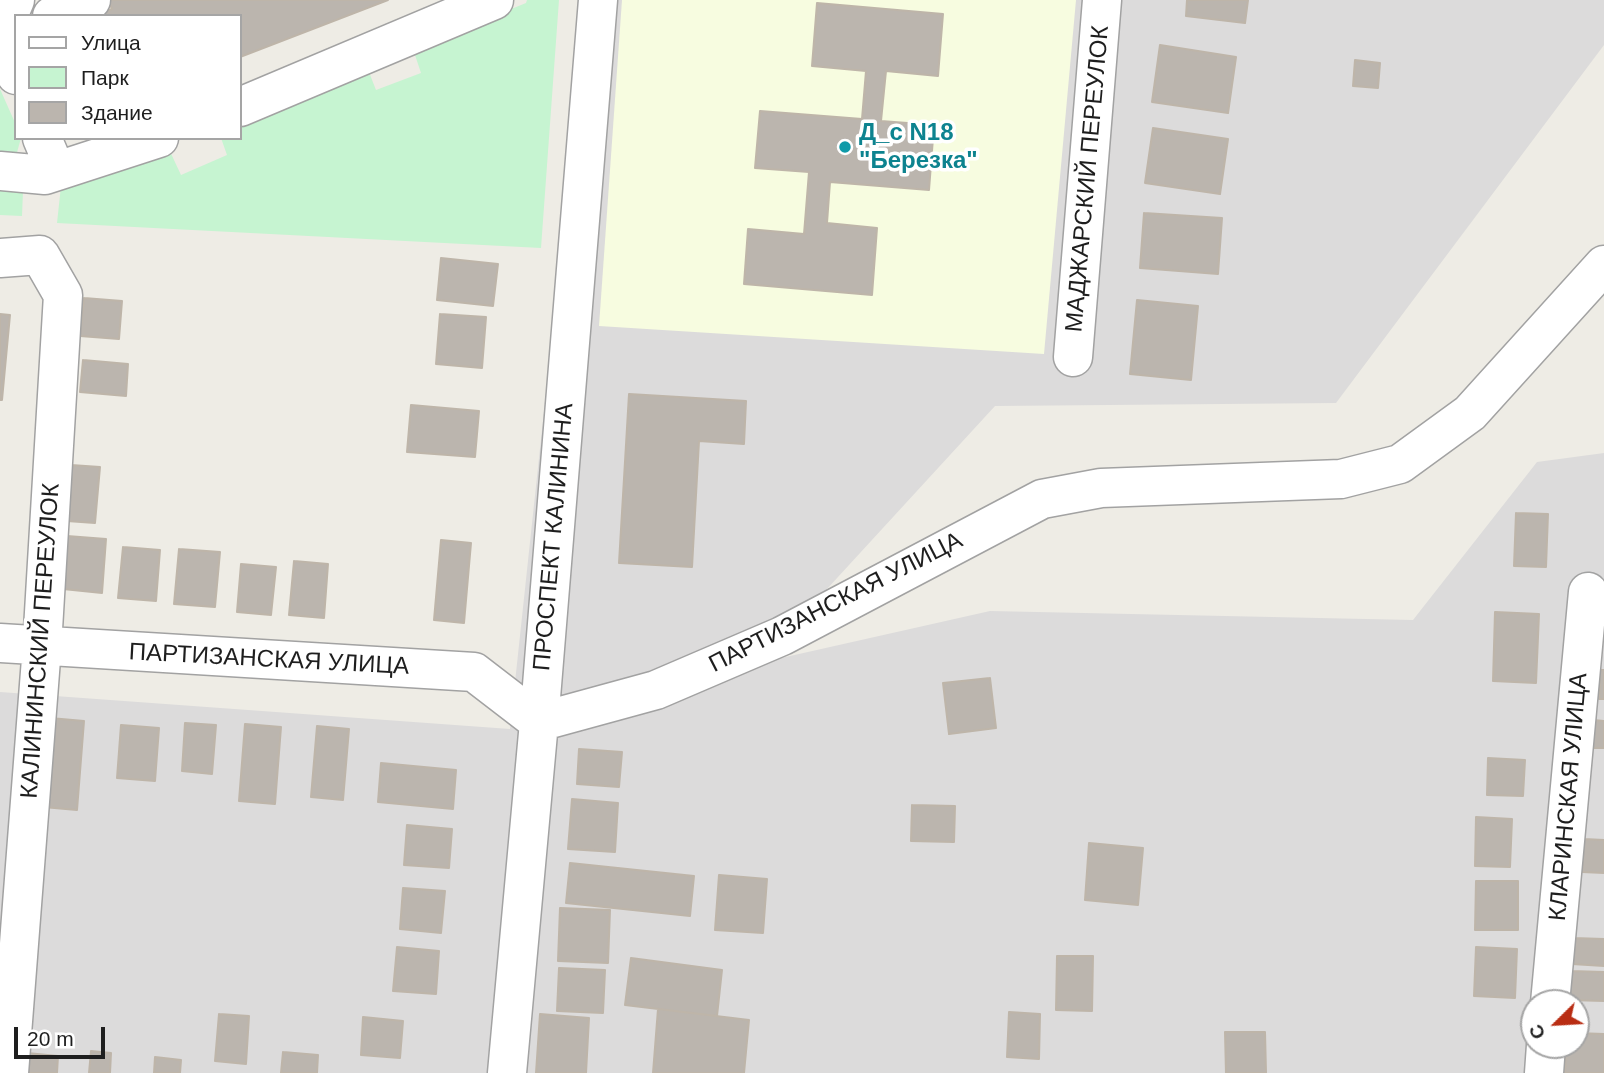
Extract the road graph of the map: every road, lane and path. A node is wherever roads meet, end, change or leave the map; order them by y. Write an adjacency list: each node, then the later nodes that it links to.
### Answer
1 (15, 0): 7 (street)
2 (91, 0): 6 (street)
3 (494, 0): 9 (street)
4 (598, 0): 19 (street, ПРОСПЕКТ КАЛИНИНА)
5 (1102, 0): 15 (street, МАДЖАРСКИЙ ПЕРЕУЛОК)
6 (57, 14)
7 (0, 36): 8 (street)
8 (14, 70)
9 (242, 106)
10 (146, 140): 11 (street)
11 (49, 155): 12 (street)
12 (0, 171)
13 (0, 258): 18 (street, КАЛИНИНСКИЙ ПЕРЕУЛОК)
14 (1604, 265): 19 (street, ПАРТИЗАНСКАЯ УЛИЦА)
15 (1073, 357)
16 (1588, 592): 20 (street, КЛАРИНСКАЯ УЛИЦА)
17 (0, 643): 18 (street, ПАРТИЗАНСКАЯ УЛИЦА)
18 (42, 646): 19 (street, ПАРТИЗАНСКАЯ УЛИЦА); 21 (street, КАЛИНИНСКИЙ ПЕРЕУЛОК)
19 (539, 722): 22 (street, ПРОСПЕКТ КАЛИНИНА)
20 (1551, 989)
21 (9, 1073)
22 (507, 1073)

